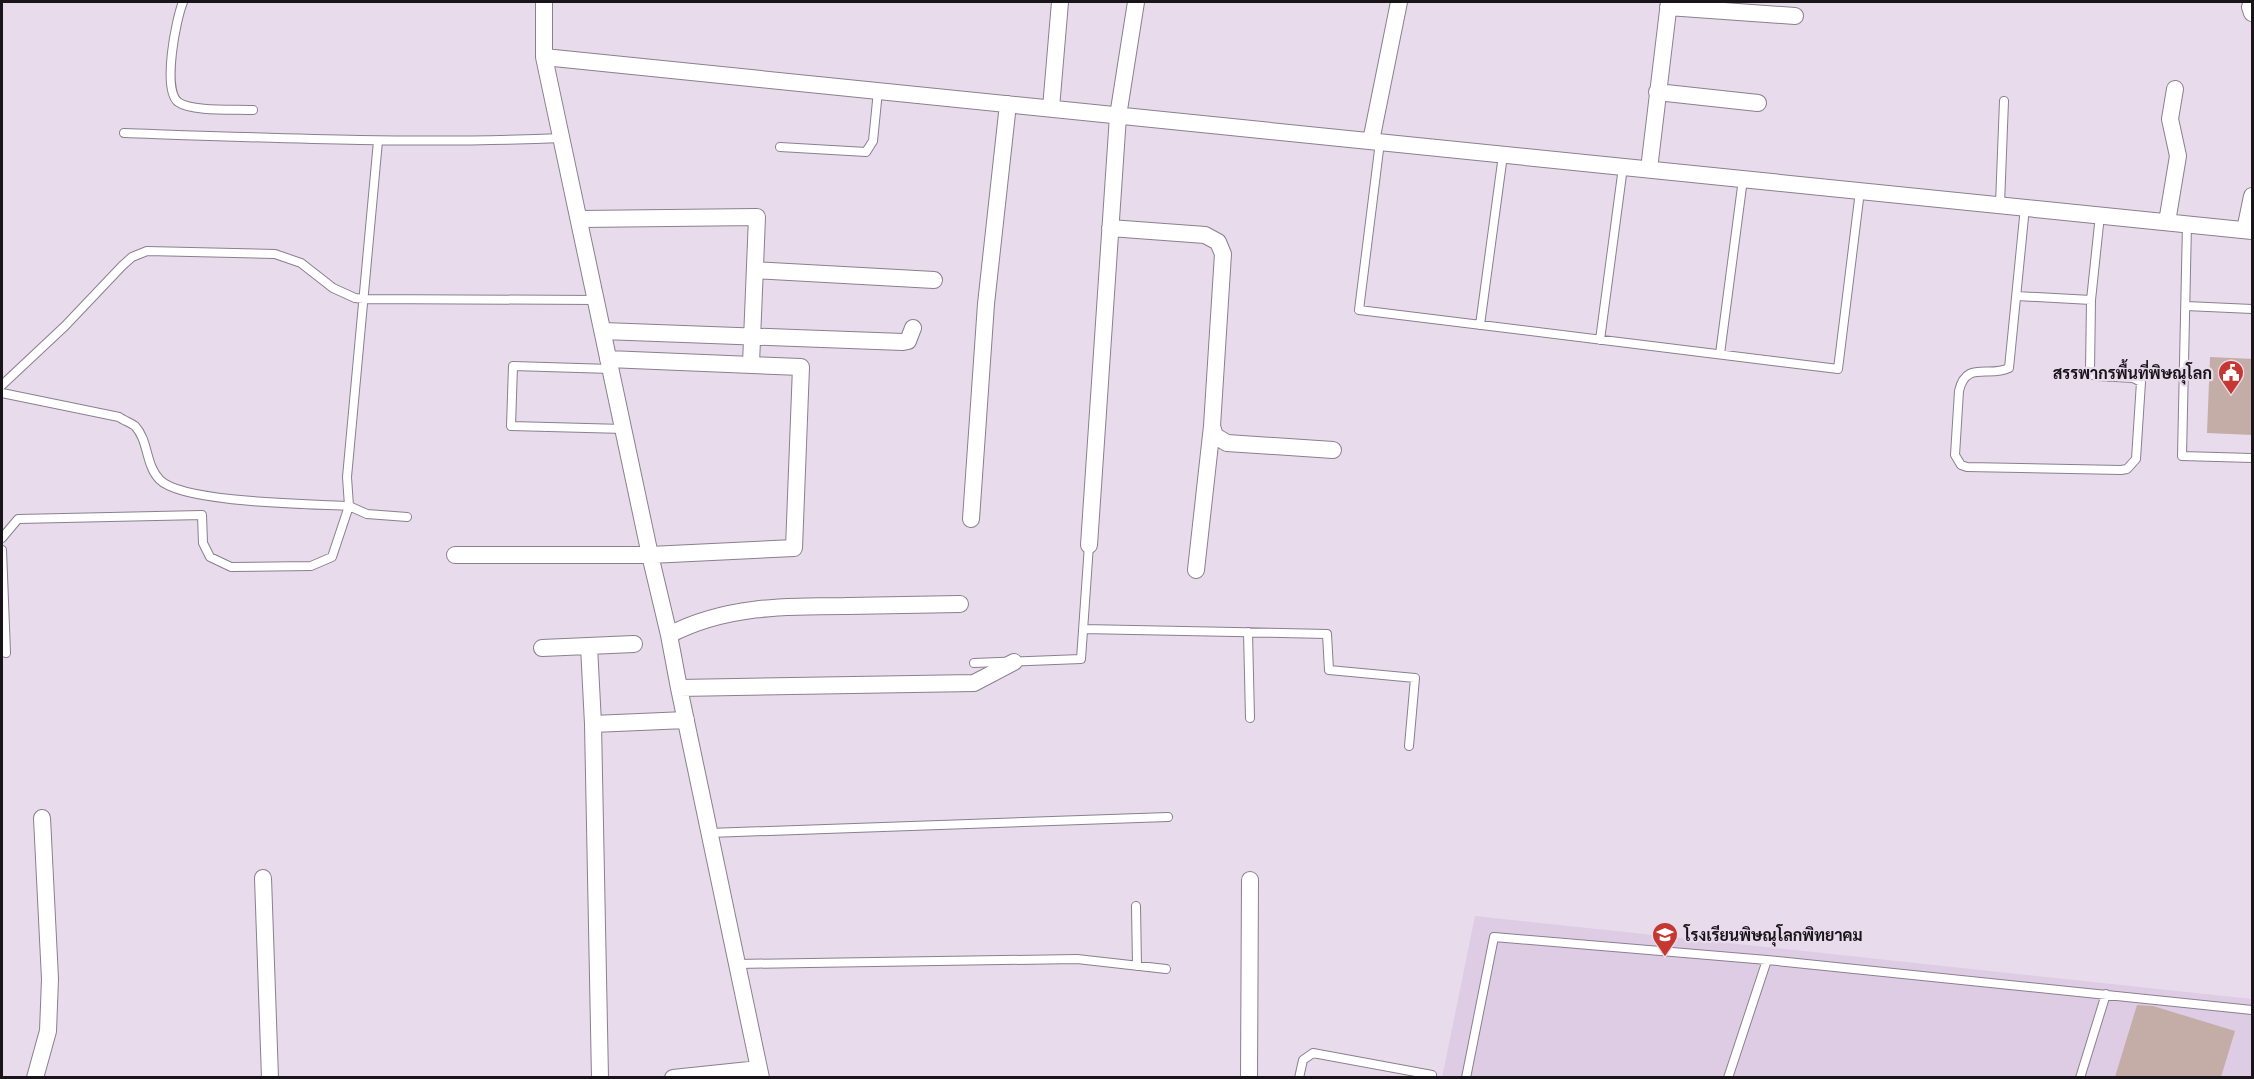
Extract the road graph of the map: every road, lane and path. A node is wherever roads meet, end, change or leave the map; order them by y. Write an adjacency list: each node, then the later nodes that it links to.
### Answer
1 (183, 2): 16 (lane)
2 (544, 2): 8 (street)
3 (1060, 2): 15 (street)
4 (1136, 2): 17 (street)
5 (1399, 2): 21 (street)
6 (1668, 4): 7 (street); 11 (street)
7 (1795, 16)
8 (544, 57): 10 (street); 19 (street)
9 (2175, 89): 33 (street)
10 (878, 91): 14 (street); 22 (lane)
11 (1657, 92): 13 (street); 25 (street)
12 (2004, 101): 29 (lane)
13 (1758, 102)
14 (1008, 105): 15 (street); 61 (street)
15 (1051, 108): 17 (street)
16 (253, 110)
17 (1118, 116): 21 (street); 35 (street)
18 (124, 133): 20 (lane)
19 (561, 138): 20 (lane); 32 (street)
20 (378, 141): 40 (lane)
21 (1375, 142): 23 (street); 45 (lane)
22 (780, 147)
23 (1503, 155): 24 (street); 45 (lane)
24 (1623, 167): 25 (street); 49 (lane)
25 (1649, 170): 26 (street)
26 (1743, 179): 27 (street); 50 (lane)
27 (1860, 191): 29 (street); 50 (lane)
28 (2253, 196): 36 (street)
29 (2000, 204): 30 (street)
30 (2025, 207): 31 (street); 39 (lane)
31 (2100, 215): 33 (street); 42 (lane)
32 (580, 219): 37 (street); 41 (street)
33 (2167, 222): 34 (street)
34 (2187, 224): 36 (street); 43 (lane)
35 (1110, 228): 55 (street); 63 (street)
36 (2249, 231)
37 (755, 270): 38 (street); 48 (street)
38 (934, 280)
39 (2017, 296): 42 (lane); 42 (lane)
40 (364, 299): 41 (lane); 53 (lane); 59 (lane)
41 (596, 300): 47 (street)
42 (2091, 300)
43 (2186, 306): 44 (lane); 58 (lane)
44 (2253, 309)
45 (1480, 325): 49 (lane)
46 (913, 328): 48 (street)
47 (603, 331): 48 (street); 51 (street)
48 (752, 337): 52 (street)
49 (1600, 340): 50 (lane)
50 (1720, 354)
51 (610, 364): 52 (street); 56 (street); 56 (lane)
52 (751, 364): 66 (street)
53 (2, 385)
54 (2, 393): 59 (lane)
55 (1212, 426): 57 (street); 67 (street)
56 (624, 429): 66 (street)
57 (1333, 450)
58 (2253, 458)
59 (349, 506): 60 (lane); 62 (lane)
60 (407, 517)
61 (971, 519)
62 (2, 538)
63 (1089, 545): 69 (lane)
64 (2, 550): 75 (lane)
65 (454, 555): 66 (street)
66 (650, 555): 71 (street)
67 (1196, 570)
68 (960, 604): 71 (street)
69 (1083, 629): 70 (lane); 76 (lane)
70 (1248, 633): 79 (lane); 82 (lane)
71 (669, 635): 78 (street)
72 (634, 644): 73 (street)
73 (590, 646): 74 (street); 81 (street)
74 (543, 648)
75 (6, 653)
76 (1014, 662): 77 (lane); 78 (street)
77 (974, 663)
78 (679, 688): 80 (street)
79 (1250, 718)
80 (686, 720): 81 (street); 85 (street)
81 (593, 724): 98 (street)
82 (1409, 746)
83 (1168, 817): 85 (lane)
84 (42, 818): 96 (street)
85 (709, 833): 90 (street)
86 (263, 878): 97 (street)
87 (1250, 880): 100 (street)
88 (1136, 906): 91 (lane)
89 (1767, 960): 93 (lane); 103 (lane); 104 (lane)
90 (737, 964): 91 (lane); 95 (street)
91 (1137, 966): 92 (lane)
92 (1166, 969)
93 (2106, 994): 94 (lane); 105 (lane)
94 (2253, 1010)
95 (760, 1073): 99 (street)
96 (35, 1077)
97 (270, 1077)
98 (600, 1077)
99 (673, 1077)
100 (1249, 1077)
101 (1299, 1077): 102 (lane)
102 (1431, 1077)
103 (1466, 1077)
104 (1728, 1077)
105 (2080, 1077)

